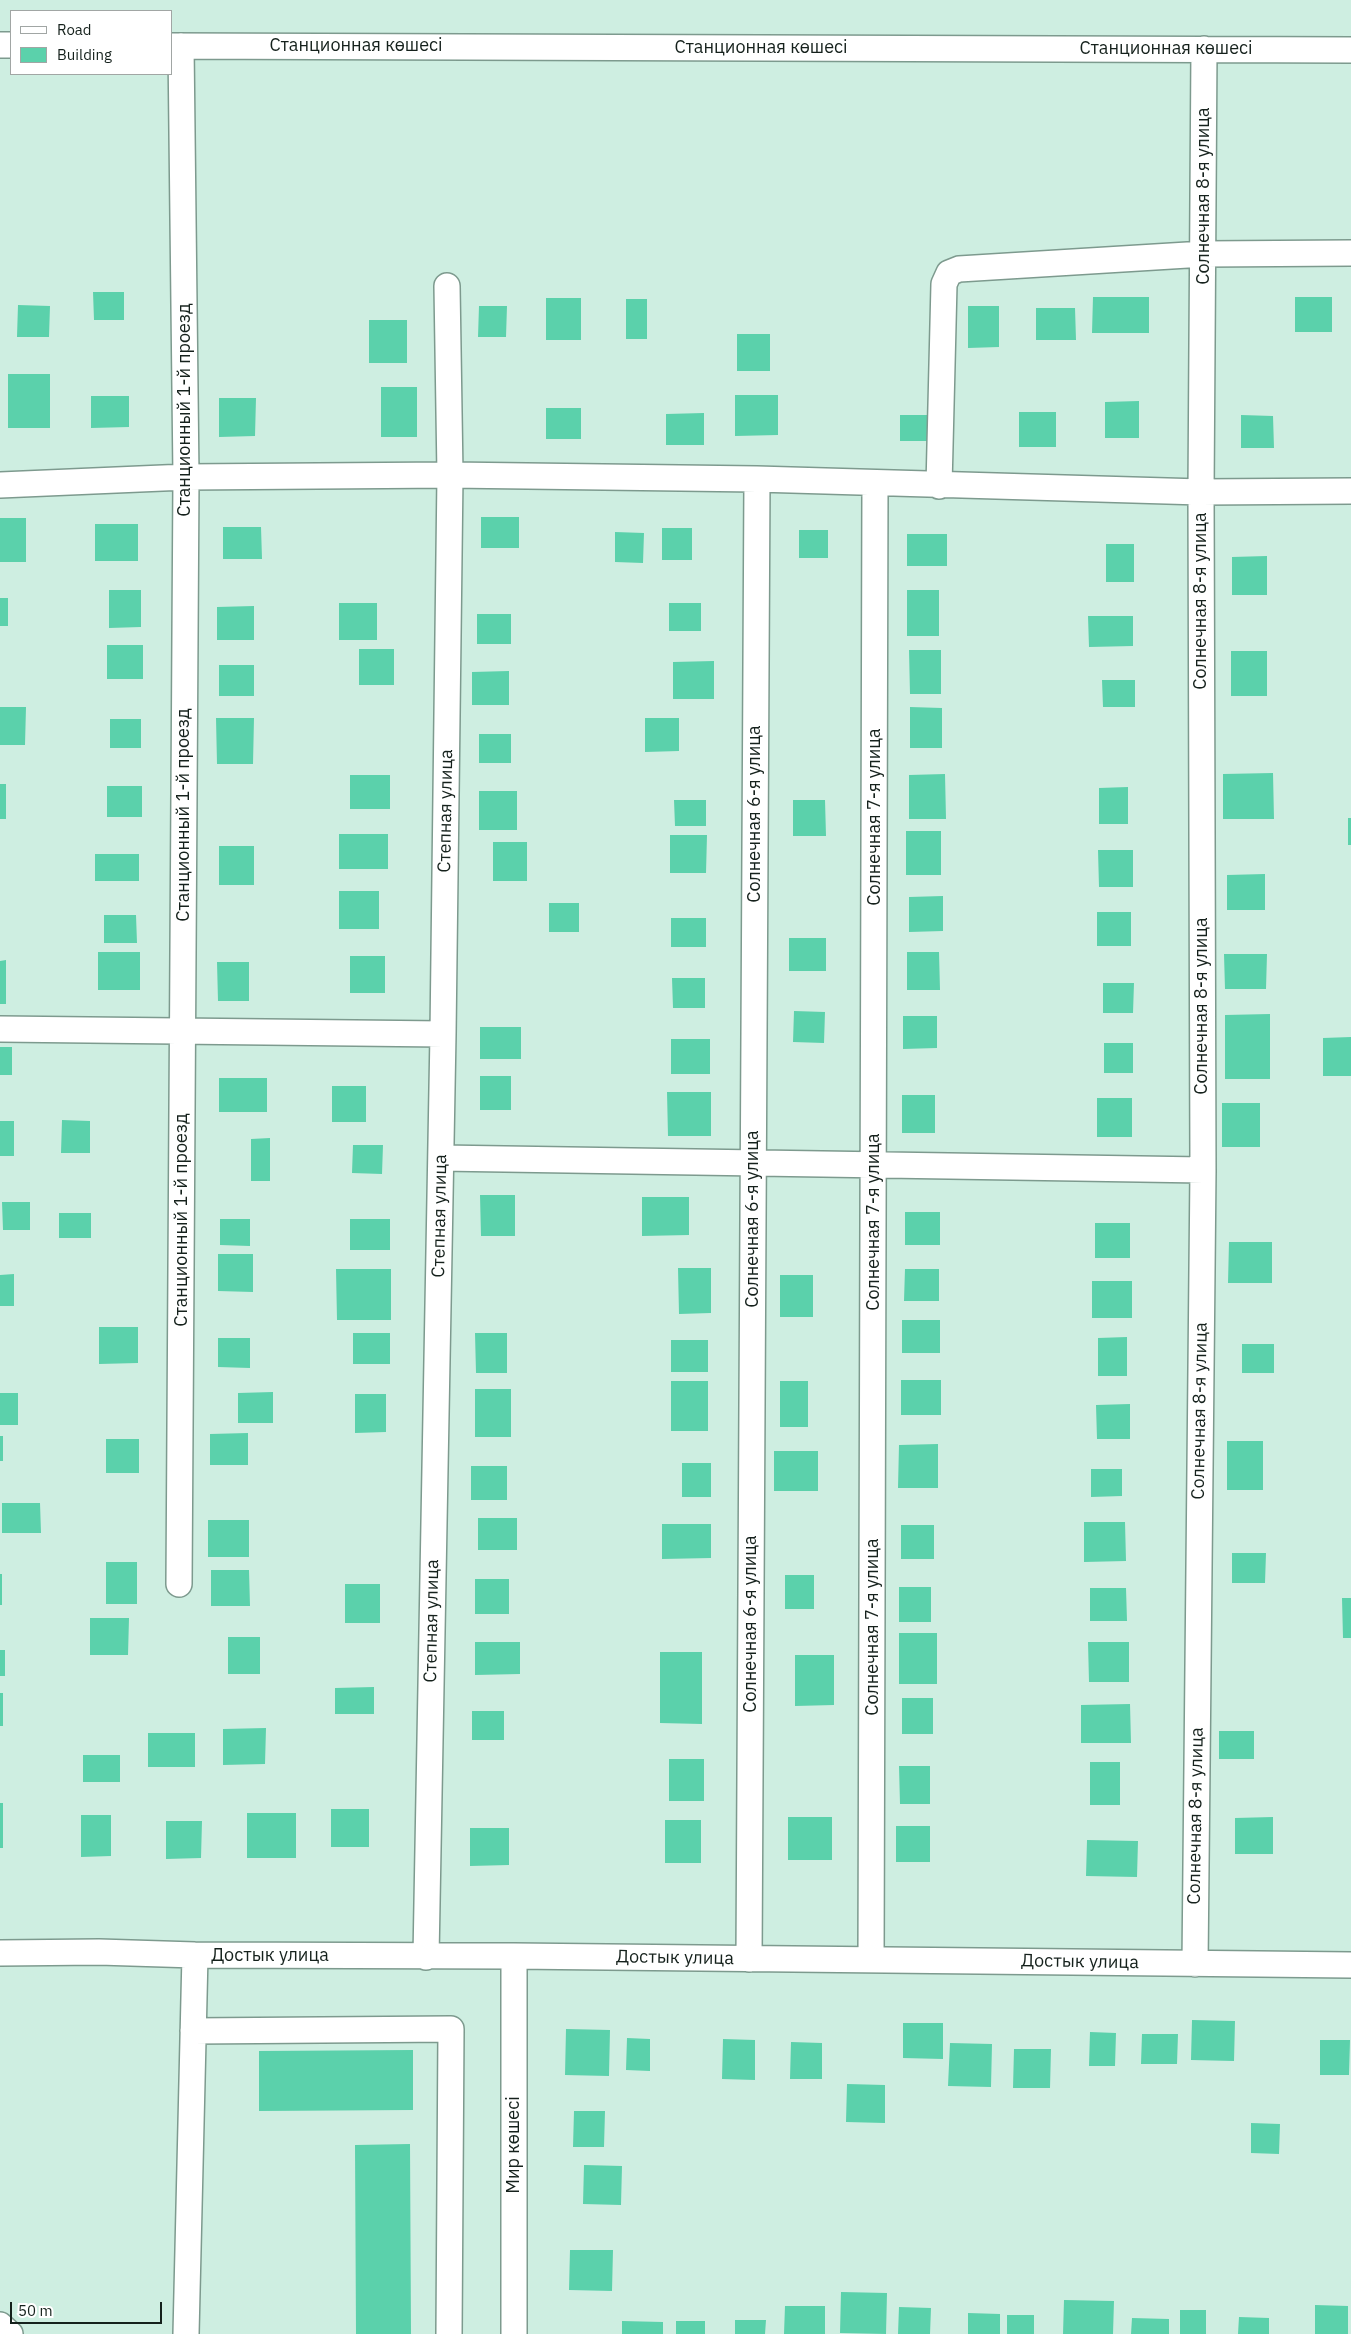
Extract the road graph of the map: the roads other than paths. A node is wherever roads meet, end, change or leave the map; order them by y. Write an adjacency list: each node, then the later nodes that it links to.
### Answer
1 (176, 46): 2 (street, Станционная көшесі); 8 (street, Станционный 1-й проезд)
2 (1204, 49): 3 (street, Станционная көшесі); 5 (street, Солнечная 8-я улица)
3 (1351, 50)
4 (1351, 253): 5 (street)
5 (1204, 254): 12 (street); 14 (street, Солнечная 8-я улица)
6 (447, 286): 7 (street, Степная улица)
7 (450, 474): 8 (street); 9 (street); 17 (street, Степная улица)
8 (186, 477): 11 (street); 16 (street, Станционный 1-й проезд)
9 (757, 479): 10 (street); 19 (street, Солнечная 6-я улица)
10 (875, 484): 12 (street); 20 (street, Солнечная 7-я улица)
11 (0, 485)
12 (939, 486): 14 (street)
13 (1351, 491): 14 (street)
14 (1201, 492): 21 (street, Солнечная 8-я улица)
15 (0, 1029): 16 (street)
16 (183, 1031): 17 (street); 22 (street, Станционный 1-й проезд)
17 (443, 1034): 18 (street, Степная улица)
18 (441, 1158): 19 (street); 26 (street, Степная улица)
19 (754, 1163): 20 (street); 27 (street, Солнечная 6-я улица)
20 (874, 1164): 21 (street); 28 (street, Солнечная 7-я улица)
21 (1203, 1170): 29 (street, Солнечная 8-я улица)
22 (179, 1584)
23 (0, 1953): 24 (street, Достык улица)
24 (195, 1956): 26 (street, Достык улица); 31 (street)
25 (514, 1956): 26 (street, Достык улица); 27 (street, Достык улица); 36 (street, Мир көшесі)
26 (426, 1957)
27 (749, 1959): 28 (street, Достык улица)
28 (871, 1960): 29 (street, Достык улица)
29 (1195, 1964): 30 (street, Достык улица)
30 (1351, 1965)
31 (193, 2031): 34 (street); 35 (street)
32 (0, 2325): 33 (street)
33 (10, 2334)
34 (186, 2334)
35 (449, 2334)
36 (514, 2334)

